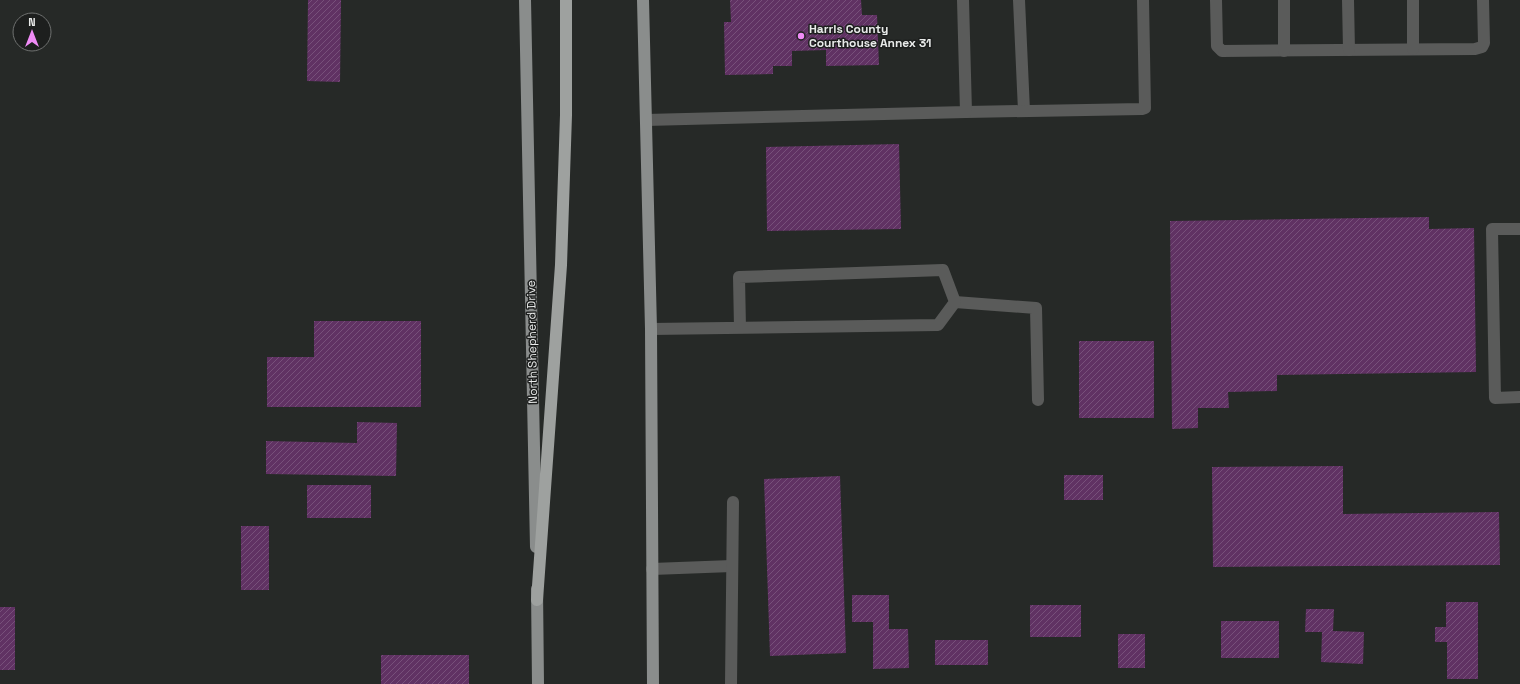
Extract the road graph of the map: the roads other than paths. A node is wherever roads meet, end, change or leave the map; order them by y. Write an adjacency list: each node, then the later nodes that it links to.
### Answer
1 (525, 0): 27 (main road, North Shepherd Drive)
2 (566, 0): 27 (highway)
3 (643, 0): 17 (main road)
4 (963, 0): 16 (lane)
5 (1143, 0): 15 (lane)
6 (1216, 0): 14 (lane)
7 (1284, 0): 14 (lane)
8 (1348, 0): 13 (lane)
9 (1413, 0): 12 (lane)
10 (1483, 0): 12 (lane)
11 (1019, 3): 15 (lane)
12 (1413, 49): 13 (lane)
13 (1349, 50): 14 (lane)
14 (1284, 51)
15 (1024, 111): 16 (lane)
16 (966, 112): 17 (lane)
17 (646, 120): 21 (main road)
18 (1520, 229): 22 (lane)
19 (955, 302): 20 (lane); 20 (lane); 23 (lane)
20 (740, 328): 21 (lane)
21 (650, 329): 26 (main road)
22 (1520, 397)
23 (1038, 400)
24 (733, 502): 25 (lane)
25 (732, 566): 26 (lane); 30 (lane)
26 (652, 569): 29 (main road)
27 (538, 600): 28 (main road, North Shepherd Drive)
28 (538, 684)
29 (653, 684)
30 (731, 684)

